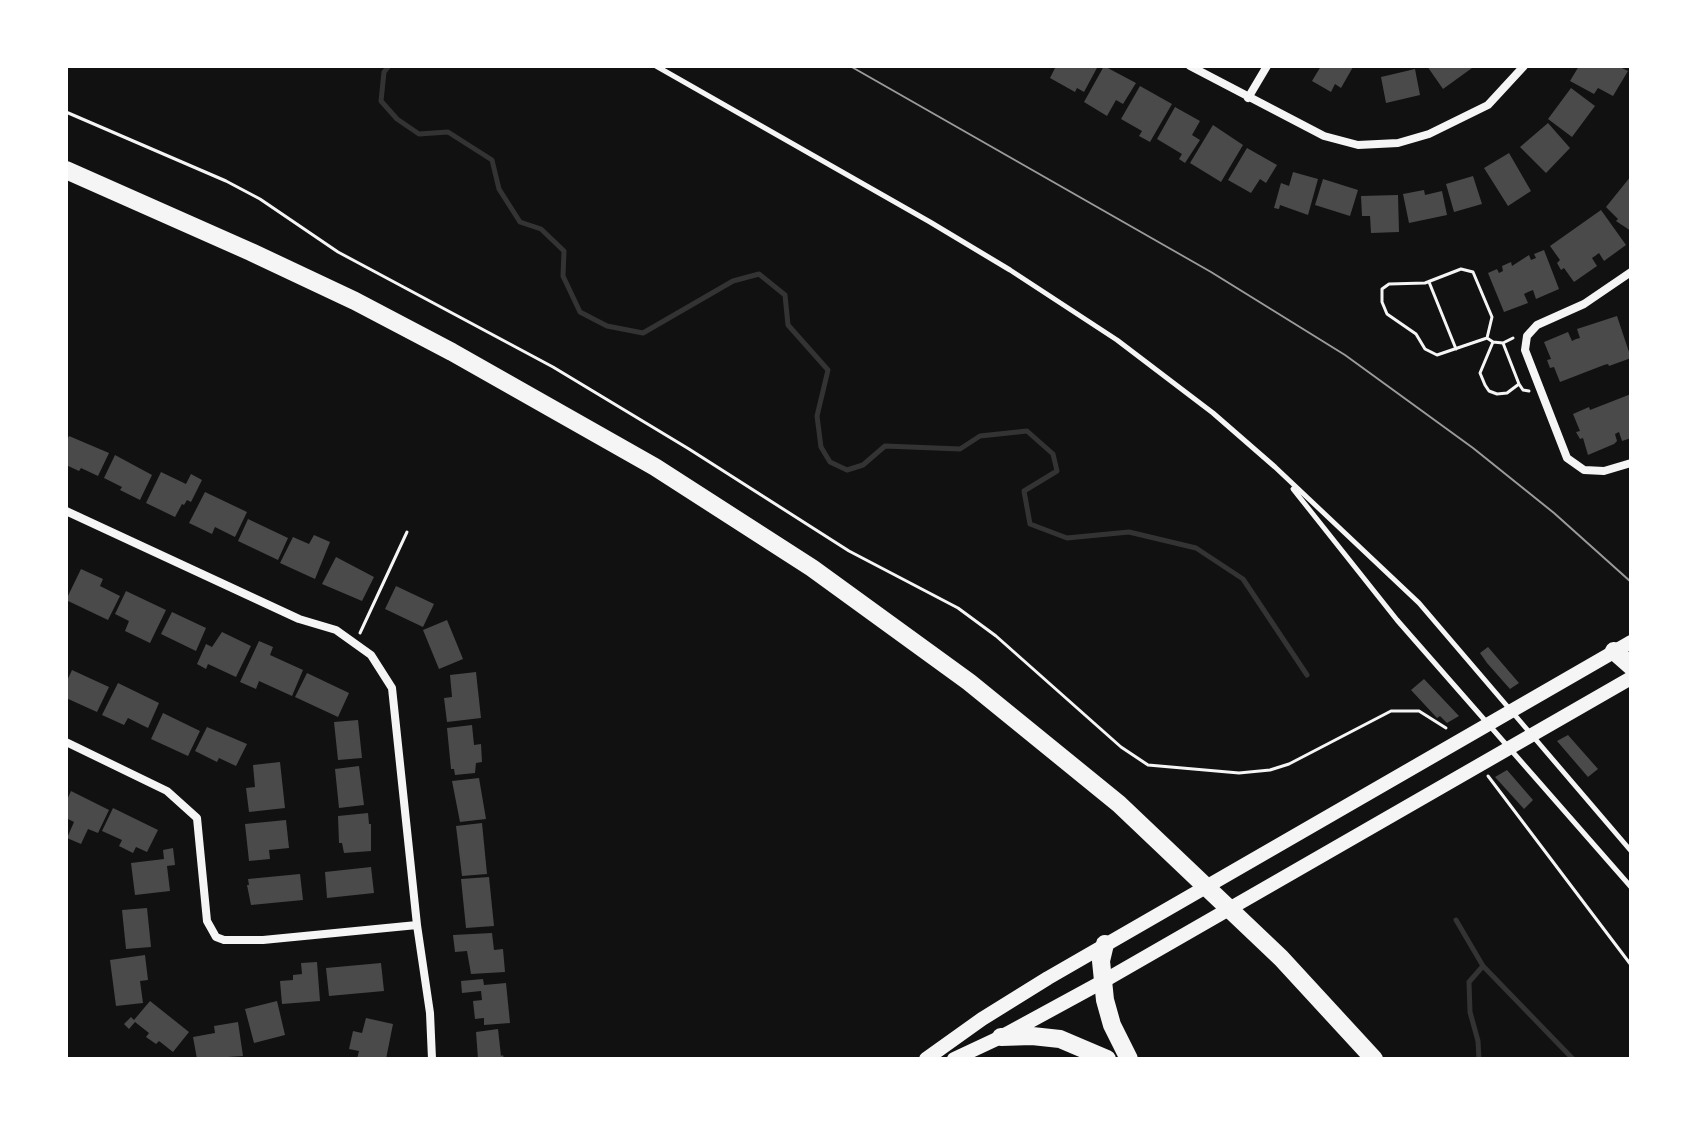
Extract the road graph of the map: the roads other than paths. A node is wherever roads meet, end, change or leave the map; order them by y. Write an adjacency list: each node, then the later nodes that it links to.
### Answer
1 (656, 66): 9 (lane)
2 (1190, 66): 5 (street)
3 (1267, 66): 5 (street)
4 (1524, 66): 5 (street)
5 (1248, 98)
6 (66, 170): 25 (highway)
7 (1631, 272): 8 (street)
8 (1631, 463)
9 (1280, 472): 14 (lane); 15 (lane)
10 (66, 511): 16 (street)
11 (1623, 646): 12 (highway); 17 (main road)
12 (1630, 679): 18 (main road)
13 (66, 742): 16 (street)
14 (1631, 851)
15 (1631, 887)
16 (417, 925): 20 (street)
17 (1105, 944): 18 (highway); 21 (main road)
18 (1102, 982): 19 (main road); 24 (highway)
19 (1001, 1037): 22 (main road); 23 (highway)
20 (432, 1059)
21 (926, 1059)
22 (954, 1059)
23 (1107, 1059)
24 (1129, 1059)
25 (1374, 1059)

